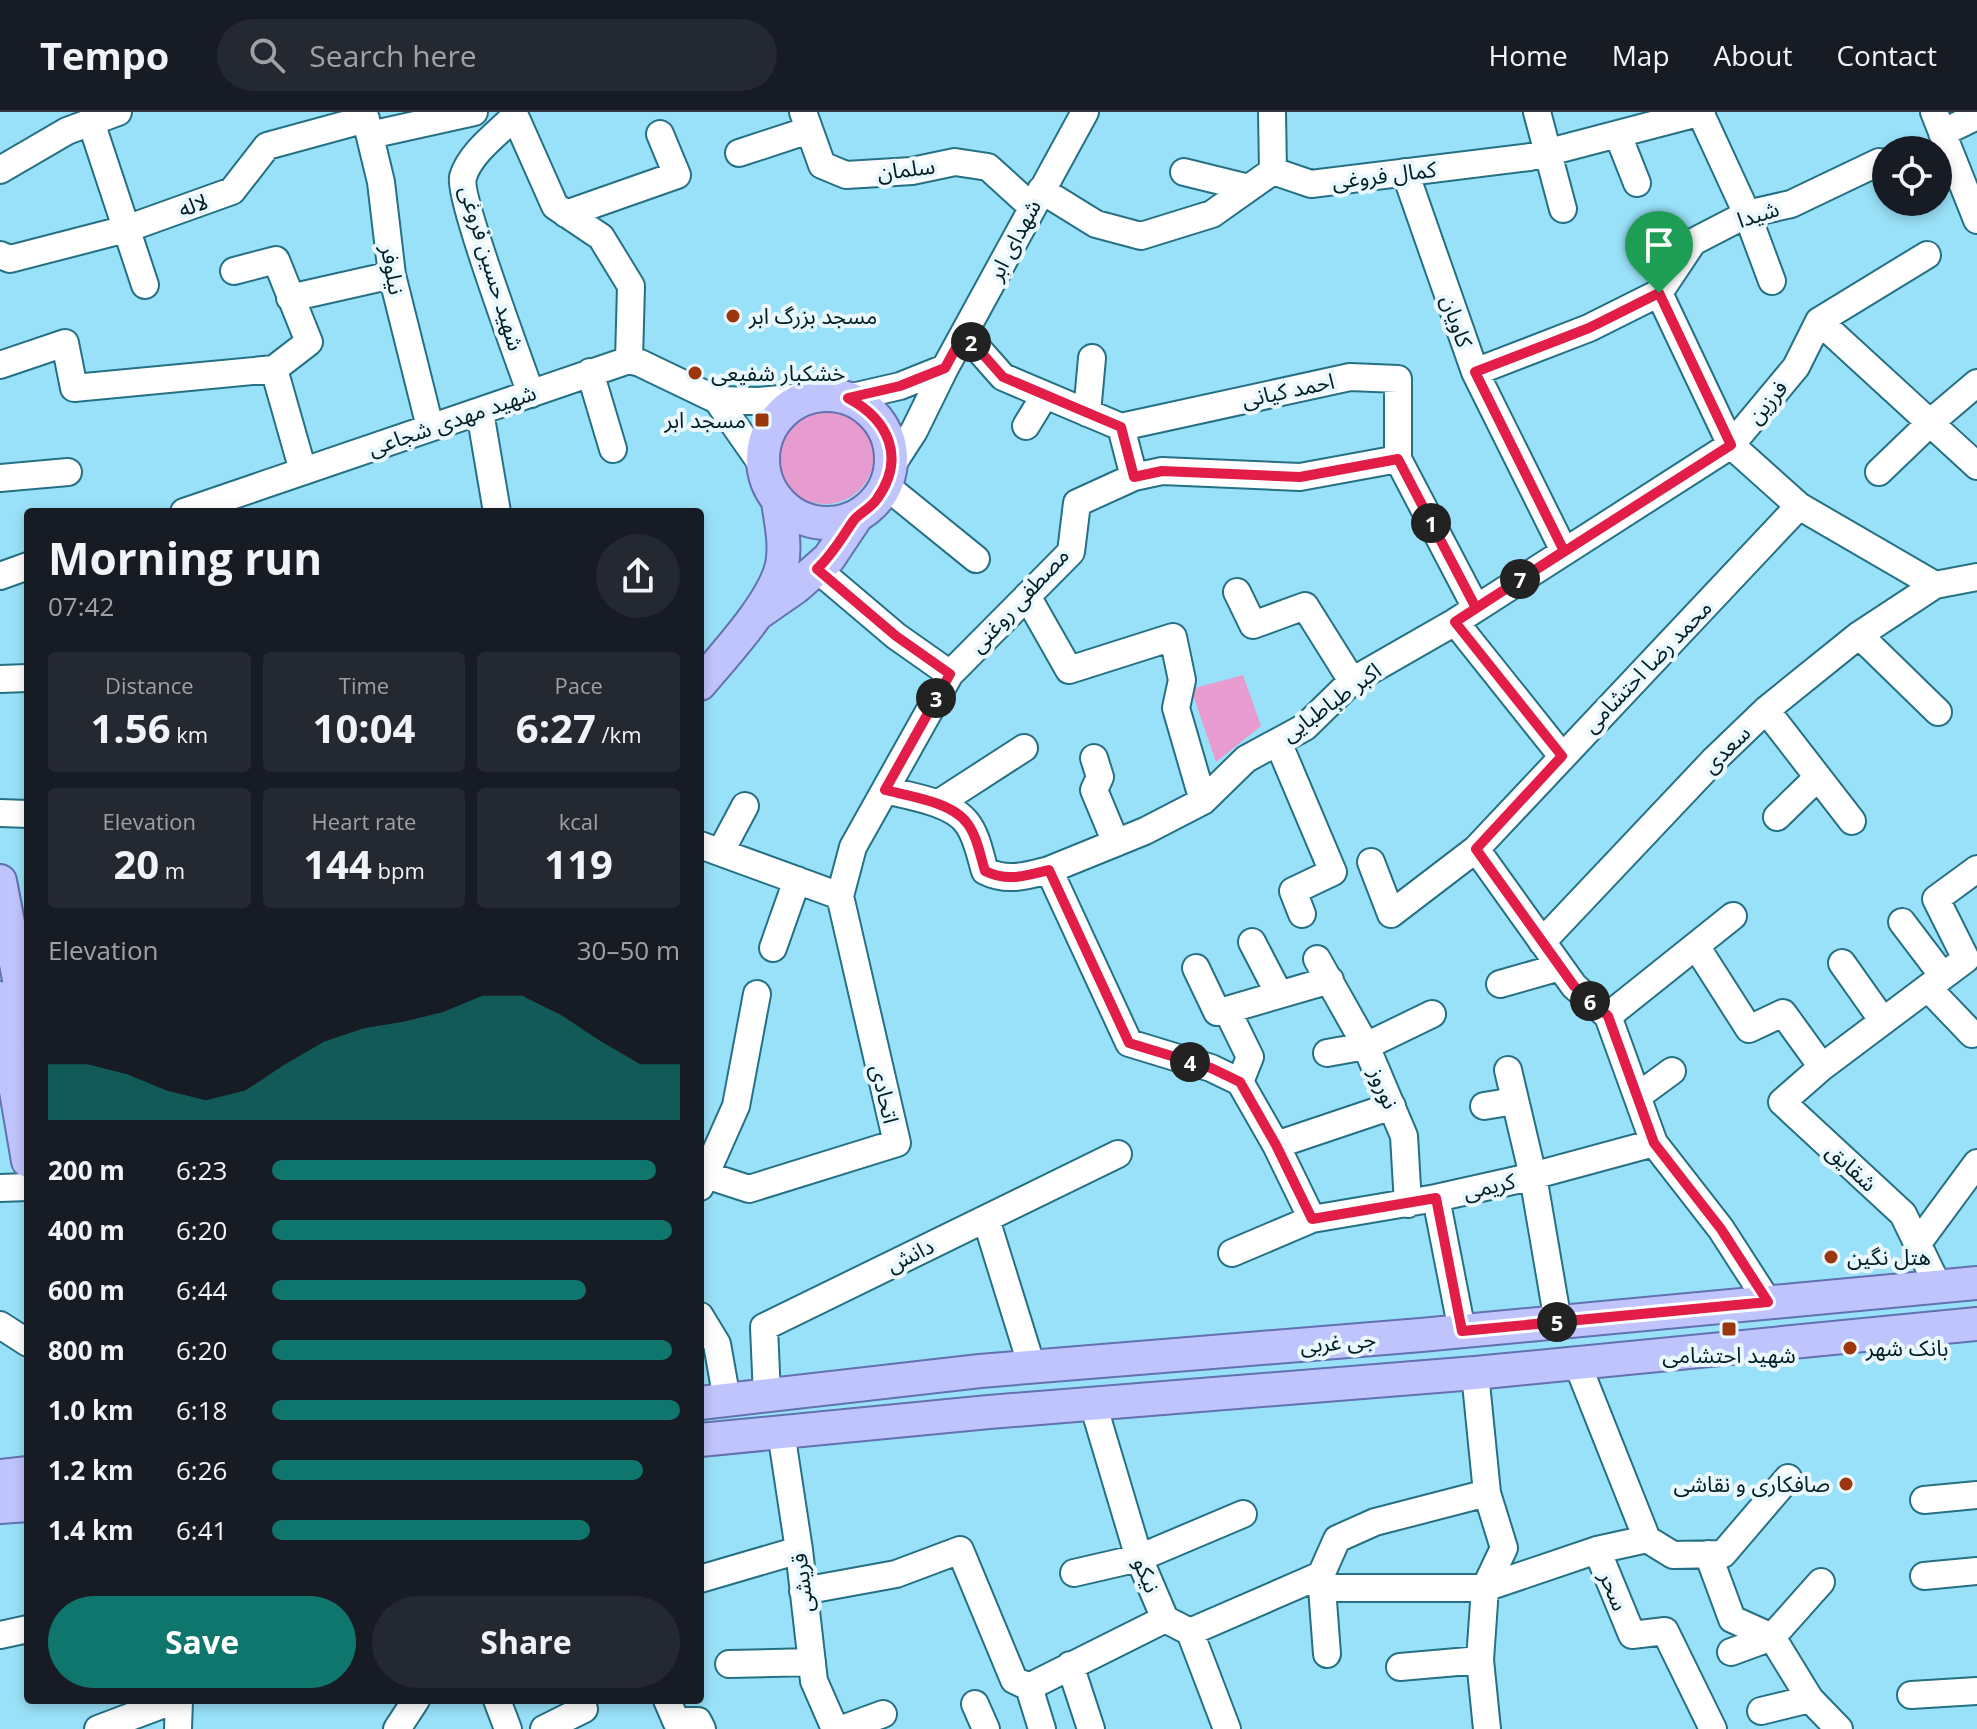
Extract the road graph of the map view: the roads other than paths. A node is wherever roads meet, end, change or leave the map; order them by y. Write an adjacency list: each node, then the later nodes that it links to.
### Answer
1 (118, 112): 10 (street)
2 (474, 112): 11 (street, لاله)
3 (1085, 112): 24 (street, شهدای ابر)
4 (1272, 112): 19 (street)
5 (1537, 112): 16 (street)
6 (1701, 112): 14 (street, کمال فروغی); 27 (street)
7 (514, 114): 26 (street); 48 (street, شهید حسین فروغی)
8 (1977, 116): 12 (street)
9 (806, 121): 15 (street); 24 (street, سلمان)
10 (91, 122): 18 (street); 29 (street)
11 (367, 122): 29 (street, لاله); 33 (street, نیلوفر)
12 (1938, 122): 28 (street)
13 (660, 134): 26 (street)
14 (1618, 135): 16 (street, کمال فروغی); 22 (street)
15 (739, 153)
16 (1550, 153): 21 (street, کمال فروغی); 25 (street)
17 (1872, 165): 27 (street, شیدا)
18 (0, 170)
19 (1273, 171): 21 (street, کمال فروغی); 23 (street)
20 (1184, 172): 23 (street)
21 (1405, 172): 46 (street, کاویان)
22 (1637, 183)
23 (1249, 188): 24 (street)
24 (1036, 198): 39 (street, شهدای ابر)
25 (1563, 209)
26 (566, 214): 41 (street)
27 (1747, 214): 34 (street); 36 (street, شیدا)
28 (1977, 220)
29 (126, 229): 30 (street, لاله); 35 (street)
30 (0, 255)
31 (1927, 255): 38 (street)
32 (234, 271): 37 (street)
33 (392, 275): 37 (street); 57 (street, نیلوفر)
34 (1772, 281)
35 (145, 285)
36 (1659, 293): 46 (street); 59 (street, فرزین)
37 (290, 298): 44 (street)
38 (1819, 321): 55 (street); 59 (street, فرزین)
39 (964, 333): 43 (street, شهدای ابر); 49 (street)
40 (1092, 358): 54 (street)
41 (629, 360): 45 (street, شهید مهدی شجاعی); 52 (street)
42 (0, 365): 44 (street)
43 (945, 368): 51 (street); 67 (street, شهدای ابر)
44 (274, 369): 64 (street)
45 (590, 372): 48 (street, شهید مهدی شجاعی); 60 (street)
46 (1475, 372): 75 (street, کاویان)
47 (1977, 383): 55 (street)
48 (531, 394): 53 (street, شهید مهدی شجاعی)
49 (1045, 395): 54 (street); 56 (street)
50 (806, 397): 51 (main road); 52 (street); 62 (main road)
51 (848, 398): 67 (main road)
52 (717, 400): 62 (street)
53 (480, 412): 57 (street, شهید مهدی شجاعی); 73 (street)
54 (1087, 413): 58 (street)
55 (1931, 422): 63 (street); 66 (street)
56 (1026, 426)
57 (430, 427): 64 (street, شهید مهدی شجاعی)
58 (1121, 427): 61 (street, احمد کیانی); 68 (street)
59 (1731, 445): 71 (street); 75 (street, اکبر طباطبایی)
60 (613, 449)
61 (1398, 459): 68 (street, مصطفی روغنی); 85 (street, احمد کیانی)
62 (761, 463): 70 (main road)
63 (1977, 466)
64 (303, 471): 72 (street, شهید مهدی شجاعی)
65 (68, 472): 69 (street)
66 (1879, 472)
67 (889, 475): 74 (main road); 76 (street)
68 (1134, 477): 83 (street, مصطفی روغنی)
69 (0, 478)
70 (778, 502): 74 (main road); 84 (main road)
71 (1799, 506): 81 (street); 96 (street, محمد رضا احتشامی)
72 (196, 508)
73 (496, 508)
74 (857, 516): 78 (main road)
75 (1564, 551): 85 (street, اکبر طباطبایی)
76 (976, 559)
77 (24, 567): 79 (street)
78 (817, 569): 84 (main road); 87 (street)
79 (0, 576)
80 (1977, 577): 81 (street)
81 (1935, 585): 86 (street, سعدی)
82 (1237, 592): 91 (street)
83 (1027, 596): 87 (street, مصطفی روغنی); 100 (street)
84 (758, 613): 90 (main road)
85 (1466, 615): 91 (street, اکبر طباطبایی); 96 (street, احمد کیانی)
86 (1859, 635): 92 (street, سعدی); 93 (street)
87 (950, 674): 99 (street, مصطفی روغنی)
88 (24, 678): 89 (street)
89 (0, 679)
90 (704, 679)
91 (1352, 681): 94 (street, اکبر طباطبایی)
92 (1766, 710): 98 (street); 120 (street, سعدی)
93 (1938, 712)
94 (1278, 742): 100 (street, اکبر طباطبایی); 116 (street)
95 (1024, 748): 101 (street)
96 (1562, 756): 109 (street, محمد رضا احتشامی)
97 (1094, 758): 107 (street)
98 (1817, 778): 105 (street); 106 (street)
99 (885, 790): 101 (street); 115 (street, مصطفی روغنی)
100 (1203, 801): 107 (street, اکبر طباطبایی)
101 (939, 803): 112 (street, اکبر طباطبایی)
102 (745, 806): 108 (street)
103 (0, 813): 104 (street)
104 (24, 814)
105 (1777, 817)
106 (1852, 821)
107 (1116, 843): 112 (street, اکبر طباطبایی)
108 (710, 848): 113 (street)
109 (1476, 849): 110 (street, محمد رضا احتشامی); 120 (street)
110 (1371, 862)
111 (1977, 869): 127 (street, شقایق)
112 (1049, 870): 143 (street)
113 (797, 880): 115 (street); 123 (street)
114 (0, 881): 122 (main road)
115 (840, 896): 156 (street, اتحادی)
116 (1302, 914)
117 (1733, 916): 121 (street)
118 (1902, 922): 127 (street)
119 (1252, 942): 131 (street)
120 (1542, 942): 125 (street)
121 (1696, 946): 135 (street); 140 (street)
122 (20, 947): 129 (main road)
123 (773, 948)
124 (1842, 963): 136 (street)
125 (1560, 967): 128 (street); 135 (street)
126 (1196, 968): 133 (street)
127 (1936, 982): 136 (street, شقایق); 137 (street)
128 (1500, 984)
129 (24, 986)
130 (757, 994): 155 (street)
131 (1279, 994): 133 (street, نوروز); 138 (street, نوروز)
132 (0, 998): 145 (main road)
133 (1216, 1013): 143 (street)
134 (1432, 1014): 138 (street)
135 (1608, 1016): 144 (street)
136 (1883, 1021): 140 (street, شقایق)
137 (1972, 1034)
138 (1366, 1046): 139 (street); 147 (street, نوروز)
139 (1327, 1053)
140 (1822, 1067): 163 (street, شقایق)
141 (1508, 1070): 146 (street)
142 (1672, 1071): 144 (street)
143 (1240, 1082): 150 (street)
144 (1638, 1096): 149 (street)
145 (9, 1100): 151 (main road)
146 (1515, 1101): 148 (street); 154 (street)
147 (1392, 1106): 150 (street); 160 (street, نوروز)
148 (1484, 1106)
149 (1654, 1143): 154 (street, کریمی); 167 (street)
150 (1276, 1145): 162 (street)
151 (24, 1148)
152 (1118, 1154): 161 (street, دانش)
153 (1977, 1163): 163 (street)
154 (1533, 1176): 159 (street, کریمی); 168 (street)
155 (704, 1179)
156 (704, 1181)
157 (24, 1187): 158 (street)
158 (0, 1188)
159 (1436, 1198): 160 (street, کریمی); 172 (street)
160 (1408, 1204): 162 (street, کریمی)
161 (986, 1219): 175 (street); 177 (street, دانش)
162 (1312, 1219): 164 (street, کریمی)
163 (1918, 1243): 166 (street, شقایق)
164 (1232, 1253)
165 (1977, 1283): 166 (main road, جی غربی)
166 (1938, 1286): 167 (main road, جی غربی)
167 (1768, 1302): 168 (main road, جی غربی)
168 (1558, 1322): 172 (main road, جی غربی)
169 (704, 1323): 178 (street)
170 (1977, 1324): 174 (main road, جی غربی)
171 (0, 1325): 173 (street)
172 (1462, 1331): 175 (main road, جی غربی)
173 (24, 1340)
174 (1577, 1363): 176 (main road, جی غربی); 191 (street)
175 (1032, 1367): 177 (main road, جی غربی)
176 (1475, 1373): 179 (main road, جی غربی); 185 (street)
177 (767, 1396): 178 (main road, جی غربی)
178 (714, 1402)
179 (1093, 1404): 180 (main road, جی غربی); 195 (street, نیکو)
180 (781, 1432): 181 (main road, جی غربی); 192 (street, قریشی)
181 (704, 1440)
182 (24, 1473): 183 (main road)
183 (0, 1476)
184 (1788, 1478): 194 (street)
185 (1487, 1493): 200 (street); 202 (street)
186 (1977, 1495): 187 (street)
187 (1924, 1500)
188 (24, 1505): 189 (main road)
189 (0, 1507)
190 (1243, 1514): 195 (street)
191 (1647, 1539): 193 (street, سحر); 194 (street)
192 (799, 1550): 199 (street); 203 (street, قریشی)
193 (1597, 1550): 202 (street); 240 (street, سحر)
194 (1708, 1554): 208 (street)
195 (1139, 1558): 197 (street); 204 (street, نیکو)
196 (1977, 1571): 198 (street)
197 (1074, 1573)
198 (1924, 1576)
199 (704, 1578)
200 (1321, 1581): 202 (street); 206 (street); 210 (street)
201 (1821, 1582): 208 (street)
202 (1485, 1588): 211 (street)
203 (803, 1591): 212 (street, قریشی); 216 (street)
204 (1165, 1619): 206 (street, نیکو); 214 (street)
205 (24, 1630): 207 (street)
206 (1190, 1632): 238 (street)
207 (0, 1635)
208 (1772, 1637): 209 (street); 219 (street)
209 (1731, 1652)
210 (1327, 1654)
211 (1480, 1660): 215 (street); 239 (street)
212 (812, 1662): 213 (street); 233 (street, قریشی)
213 (729, 1664)
214 (1070, 1665): 216 (street); 237 (street)
215 (1400, 1667)
216 (1029, 1687): 236 (street)
217 (1977, 1691): 218 (street)
218 (1911, 1695)
219 (1810, 1699): 225 (street); 241 (street)
220 (413, 1704): 229 (street)
221 (499, 1704): 230 (street)
222 (669, 1704): 232 (street)
223 (975, 1704): 235 (street)
224 (584, 1709): 231 (street)
225 (1761, 1711)
226 (883, 1714): 234 (street)
227 (181, 1716): 228 (street)
228 (98, 1729)
229 (397, 1729)
230 (508, 1729)
231 (544, 1729)
232 (702, 1729)
233 (835, 1729)
234 (842, 1729)
235 (986, 1729)
236 (1042, 1729)
237 (1091, 1729)
238 (1227, 1729)
239 (1487, 1729)
240 (1713, 1729)
241 (1839, 1729)

